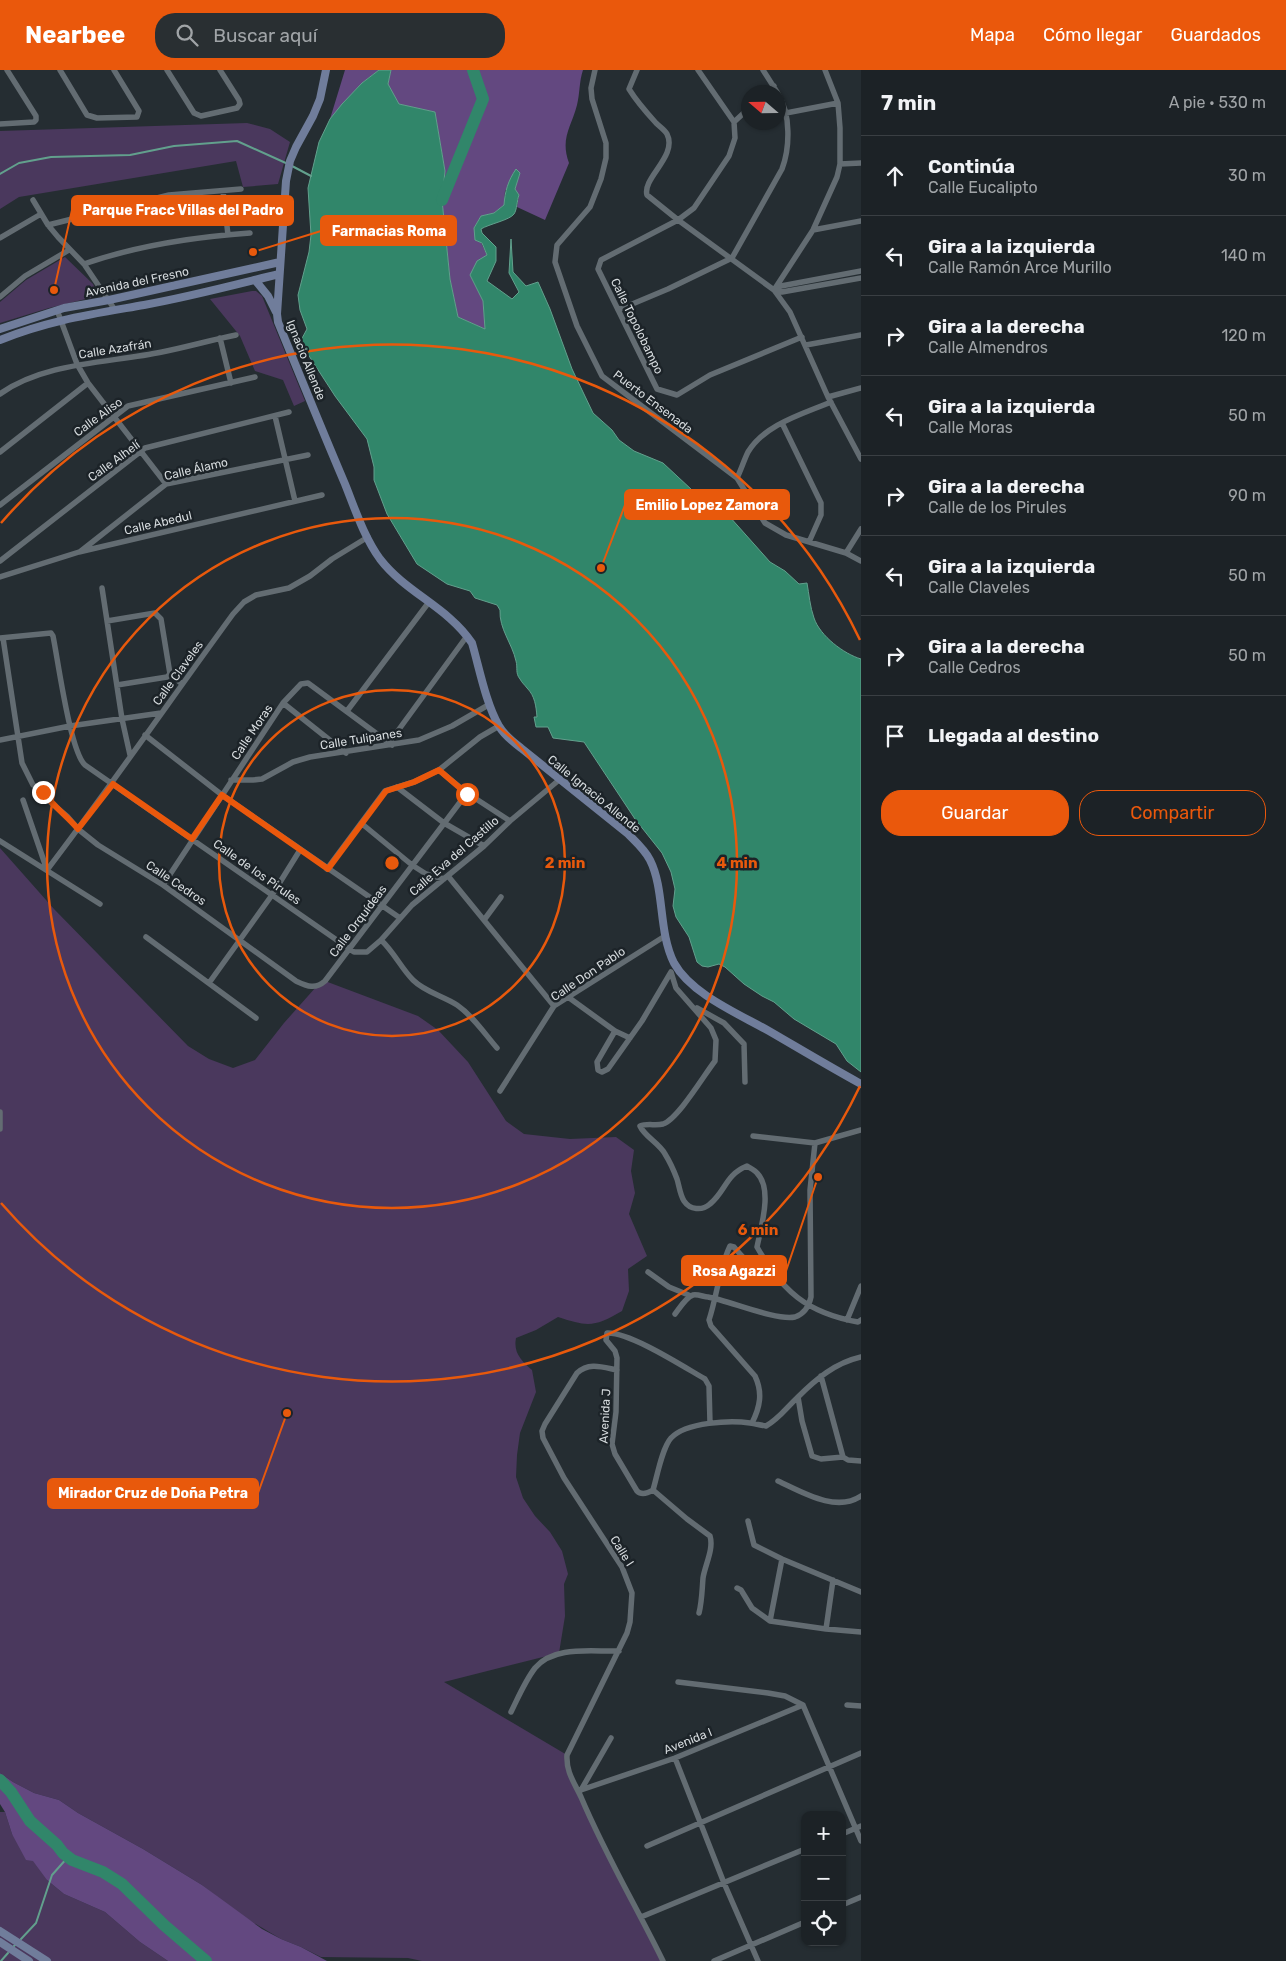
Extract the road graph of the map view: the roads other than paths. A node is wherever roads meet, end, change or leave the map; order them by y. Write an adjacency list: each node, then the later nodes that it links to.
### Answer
1 (7, 70): 17 (street)
2 (60, 70): 3 (street)
3 (114, 70)
4 (166, 70): 5 (street)
5 (220, 70)
6 (326, 70): 33 (street, Ignacio Allende)
7 (595, 70): 72 (street, Puerto Ensenada)
8 (637, 70): 24 (street)
9 (698, 70): 16 (street)
10 (763, 70): 12 (street)
11 (825, 70): 13 (street)
12 (773, 85)
13 (838, 103): 14 (street); 19 (street)
14 (786, 113): 32 (street)
15 (741, 116): 16 (street)
16 (734, 122): 24 (street, Calle Topolobampo)
17 (0, 124)
18 (861, 163): 19 (street)
19 (840, 164): 27 (street)
20 (241, 189): 21 (street)
21 (223, 191): 26 (street); 29 (street)
22 (33, 200): 23 (street)
23 (41, 214): 26 (street); 30 (street)
24 (678, 220): 32 (street); 44 (street, Calle Topolobampo)
25 (861, 221): 27 (street)
26 (48, 225): 31 (street)
27 (813, 230): 39 (street)
28 (250, 233): 29 (street)
29 (228, 235): 34 (street)
30 (0, 238)
31 (69, 250): 34 (street); 40 (street)
32 (732, 258): 39 (street); 44 (street)
33 (280, 262): 36 (street, Ignacio Allende); 41 (street, Avenida del Fresno)
34 (84, 264): 41 (street)
35 (861, 271): 39 (street)
36 (279, 274): 38 (street); 45 (street, Ignacio Allende)
37 (861, 278): 39 (street)
38 (255, 280): 43 (street); 45 (street)
39 (774, 290): 50 (street)
40 (0, 297)
41 (110, 300): 42 (street, Avenida del Fresno); 43 (street)
42 (57, 310): 46 (street); 47 (street, Avenida del Fresno)
43 (115, 310): 46 (street)
44 (618, 310): 50 (street, Calle Topolobampo)
45 (277, 314): 73 (street, Ignacio Allende)
46 (61, 319): 52 (street); 54 (street)
47 (0, 329)
48 (236, 335): 51 (street, Calle Azafrán)
49 (861, 335): 53 (street)
50 (802, 337): 53 (street)
51 (220, 338): 54 (street, Calle Azafrán); 57 (street)
52 (0, 340)
53 (806, 345): 60 (street)
54 (77, 364): 56 (street); 59 (street, Calle Azafrán)
55 (256, 377): 57 (street, Calle Aliso)
56 (88, 383): 62 (street); 68 (street)
57 (231, 383): 62 (street, Calle Aliso)
58 (861, 388): 60 (street)
59 (0, 394)
60 (829, 399): 64 (street); 66 (street)
61 (289, 412): 63 (street, Calle Alhelí)
62 (114, 416): 67 (street); 77 (street, Calle Aliso)
63 (275, 416): 67 (street, Calle Alhelí); 70 (street)
64 (782, 423): 72 (street); 80 (street)
65 (861, 443): 66 (street)
66 (854, 444): 71 (street)
67 (141, 450): 74 (street); 83 (street, Calle Alhelí)
68 (0, 452)
69 (308, 455): 70 (street, Calle Álamo)
70 (286, 460): 74 (street, Calle Álamo); 76 (street)
71 (861, 460)
72 (737, 478): 80 (street, Puerto Ensenada)
73 (344, 481): 79 (street, Calle Ignacio Allende)
74 (166, 484): 81 (street, Calle Álamo)
75 (322, 495): 76 (street, Calle Abedul)
76 (295, 501): 81 (street, Calle Abedul)
77 (0, 505)
78 (861, 529): 82 (street)
79 (368, 537): 87 (street, Calle Ignacio Allende); 92 (street, Calle Claveles)
80 (809, 542): 82 (street, Puerto Ensenada)
81 (79, 552): 85 (street, Calle Abedul)
82 (846, 554): 84 (street, Puerto Ensenada)
83 (0, 561)
84 (861, 561)
85 (0, 577)
86 (102, 588): 88 (street)
87 (429, 602): 89 (street, Calle Ignacio Allende); 96 (street)
88 (107, 621): 91 (street); 93 (street)
89 (467, 636): 95 (street, Calle Ignacio Allende); 104 (street)
90 (2, 638): 99 (street, Calle de los Pirules); 102 (street, Calle Cedros)
91 (170, 674): 92 (street); 93 (street)
92 (182, 684): 97 (street, Calle Claveles)
93 (117, 685): 98 (street)
94 (283, 703): 96 (street, Calle Moras); 105 (street); 108 (street, Calle Moras)
95 (490, 704): 100 (street, Calle Ignacio Allende); 104 (street, Calle Tulipanes)
96 (347, 711): 104 (street, Calle Moras)
97 (161, 713): 98 (street); 101 (street, Calle Claveles)
98 (122, 718): 99 (street); 106 (street)
99 (70, 726): 102 (street); 110 (street, Calle de los Pirules)
100 (499, 726): 107 (street); 109 (street, Calle Ignacio Allende)
101 (145, 735): 106 (street, Calle Claveles); 113 (street)
102 (18, 737): 103 (street); 118 (street, Calle Cedros)
103 (0, 740)
104 (390, 744): 105 (street, Calle Tulipanes)
105 (346, 753): 108 (street, Calle Tulipanes)
106 (130, 755): 110 (street, Calle Claveles)
107 (439, 770): 111 (street); 112 (street)
108 (231, 780): 113 (street, Calle Moras)
109 (559, 780): 115 (street, Calle Eva del Castillo); 134 (street, Calle Ignacio Allende)
110 (113, 784): 118 (street, Calle Claveles); 119 (street, Calle de los Pirules)
111 (397, 787): 116 (street); 117 (street)
112 (467, 794): 115 (street); 117 (street, Calle Orquídeas)
113 (222, 795): 119 (street, Calle Moras); 122 (street)
114 (23, 800): 125 (street)
115 (510, 821): 121 (street, Calle Eva del Castillo)
116 (361, 823): 123 (street); 124 (street)
117 (444, 823): 121 (street); 123 (street, Calle Orquídeas)
118 (78, 829): 125 (street, Calle Claveles); 127 (street, Calle Cedros)
119 (192, 839): 127 (street, Calle Moras); 128 (street, Calle de los Pirules)
120 (0, 840): 125 (street)
121 (484, 846): 126 (street, Calle Eva del Castillo)
122 (300, 850): 124 (street); 128 (street)
123 (412, 865): 126 (street); 131 (street, Calle Orquídeas)
124 (328, 869): 131 (street)
125 (47, 870): 130 (street)
126 (446, 878): 132 (street, Calle Eva del Castillo); 133 (street)
127 (163, 884): 136 (street, Calle Cedros)
128 (272, 895): 136 (street); 138 (street, Calle de los Pirules)
129 (501, 897): 133 (street)
130 (100, 904)
131 (382, 905): 132 (street); 138 (street, Calle Orquídeas)
132 (400, 918): 137 (street, Calle Eva del Castillo)
133 (484, 920): 146 (street)
134 (665, 936): 140 (street, Calle Ignacio Allende); 144 (street, Calle Don Pablo)
135 (146, 937): 142 (street)
136 (240, 940): 142 (street); 143 (street, Calle Cedros)
137 (381, 940): 139 (street, Calle Eva del Castillo); 150 (street)
138 (349, 950): 139 (street, Calle de los Pirules); 143 (street, Calle Orquídeas)
139 (367, 952)
140 (675, 964): 141 (street); 152 (street, Calle Ignacio Allende)
141 (671, 972): 145 (street); 149 (street)
142 (208, 983): 147 (street)
143 (316, 987)
144 (568, 998): 146 (street, Calle Don Pablo); 148 (street)
145 (692, 1005): 151 (street); 160 (street)
146 (554, 1006): 153 (street, Calle Don Pablo)
147 (256, 1018)
148 (615, 1031): 149 (street); 149 (street)
149 (630, 1038)
150 (497, 1048)
151 (745, 1082)
152 (861, 1084)
153 (500, 1091)
154 (0, 1112): 155 (street)
155 (0, 1129)
156 (861, 1130): 158 (street)
157 (753, 1136): 158 (street)
158 (816, 1143): 164 (street)
159 (648, 1272): 162 (street)
160 (771, 1272): 163 (street); 164 (street)
161 (861, 1286): 166 (street)
162 (691, 1296): 163 (street); 165 (street)
163 (716, 1299): 164 (street); 173 (street)
164 (809, 1305): 166 (street)
165 (674, 1314)
166 (847, 1320): 167 (street)
167 (861, 1320)
168 (861, 1357): 170 (street)
169 (617, 1370): 172 (street, Avenida J); 177 (street, Avenida J); 188 (street, Calle I)
170 (821, 1376): 171 (street); 174 (street)
171 (798, 1396): 173 (street); 174 (street)
172 (710, 1423): 173 (street); 177 (street)
173 (752, 1423)
174 (843, 1457): 175 (street)
175 (861, 1460)
176 (778, 1481): 178 (street)
177 (653, 1490): 184 (street)
178 (861, 1496)
179 (748, 1520): 180 (street)
180 (782, 1559): 181 (street); 185 (street)
181 (833, 1580): 183 (street); 186 (street)
182 (737, 1588): 185 (street)
183 (861, 1592)
184 (699, 1613)
185 (770, 1621): 186 (street)
186 (826, 1629): 187 (street)
187 (861, 1632)
188 (619, 1652): 193 (street); 198 (street, Calle I)
189 (678, 1682): 190 (street)
190 (803, 1705): 196 (street, Avenida I); 197 (street)
191 (847, 1705): 192 (street)
192 (861, 1706)
193 (511, 1712)
194 (611, 1738): 198 (street)
195 (861, 1753): 197 (street)
196 (674, 1758): 198 (street, Avenida I); 199 (street)
197 (830, 1767): 199 (street); 200 (street)
198 (580, 1791): 208 (street, Calle I)
199 (700, 1822): 203 (street); 205 (street)
200 (858, 1827): 201 (street); 202 (street)
201 (846, 1832)
202 (861, 1841)
203 (647, 1846)
204 (801, 1851): 205 (street)
205 (724, 1883): 208 (street); 212 (street)
206 (861, 1897): 207 (street)
207 (846, 1903)
208 (641, 1917): 215 (street, Calle I)
209 (801, 1924): 212 (street)
210 (0, 1930): 214 (street)
211 (0, 1942): 213 (street)
212 (752, 1945): 216 (street); 217 (street)
213 (29, 1961)
214 (47, 1961)
215 (663, 1961)
216 (714, 1961)
217 (758, 1961)

